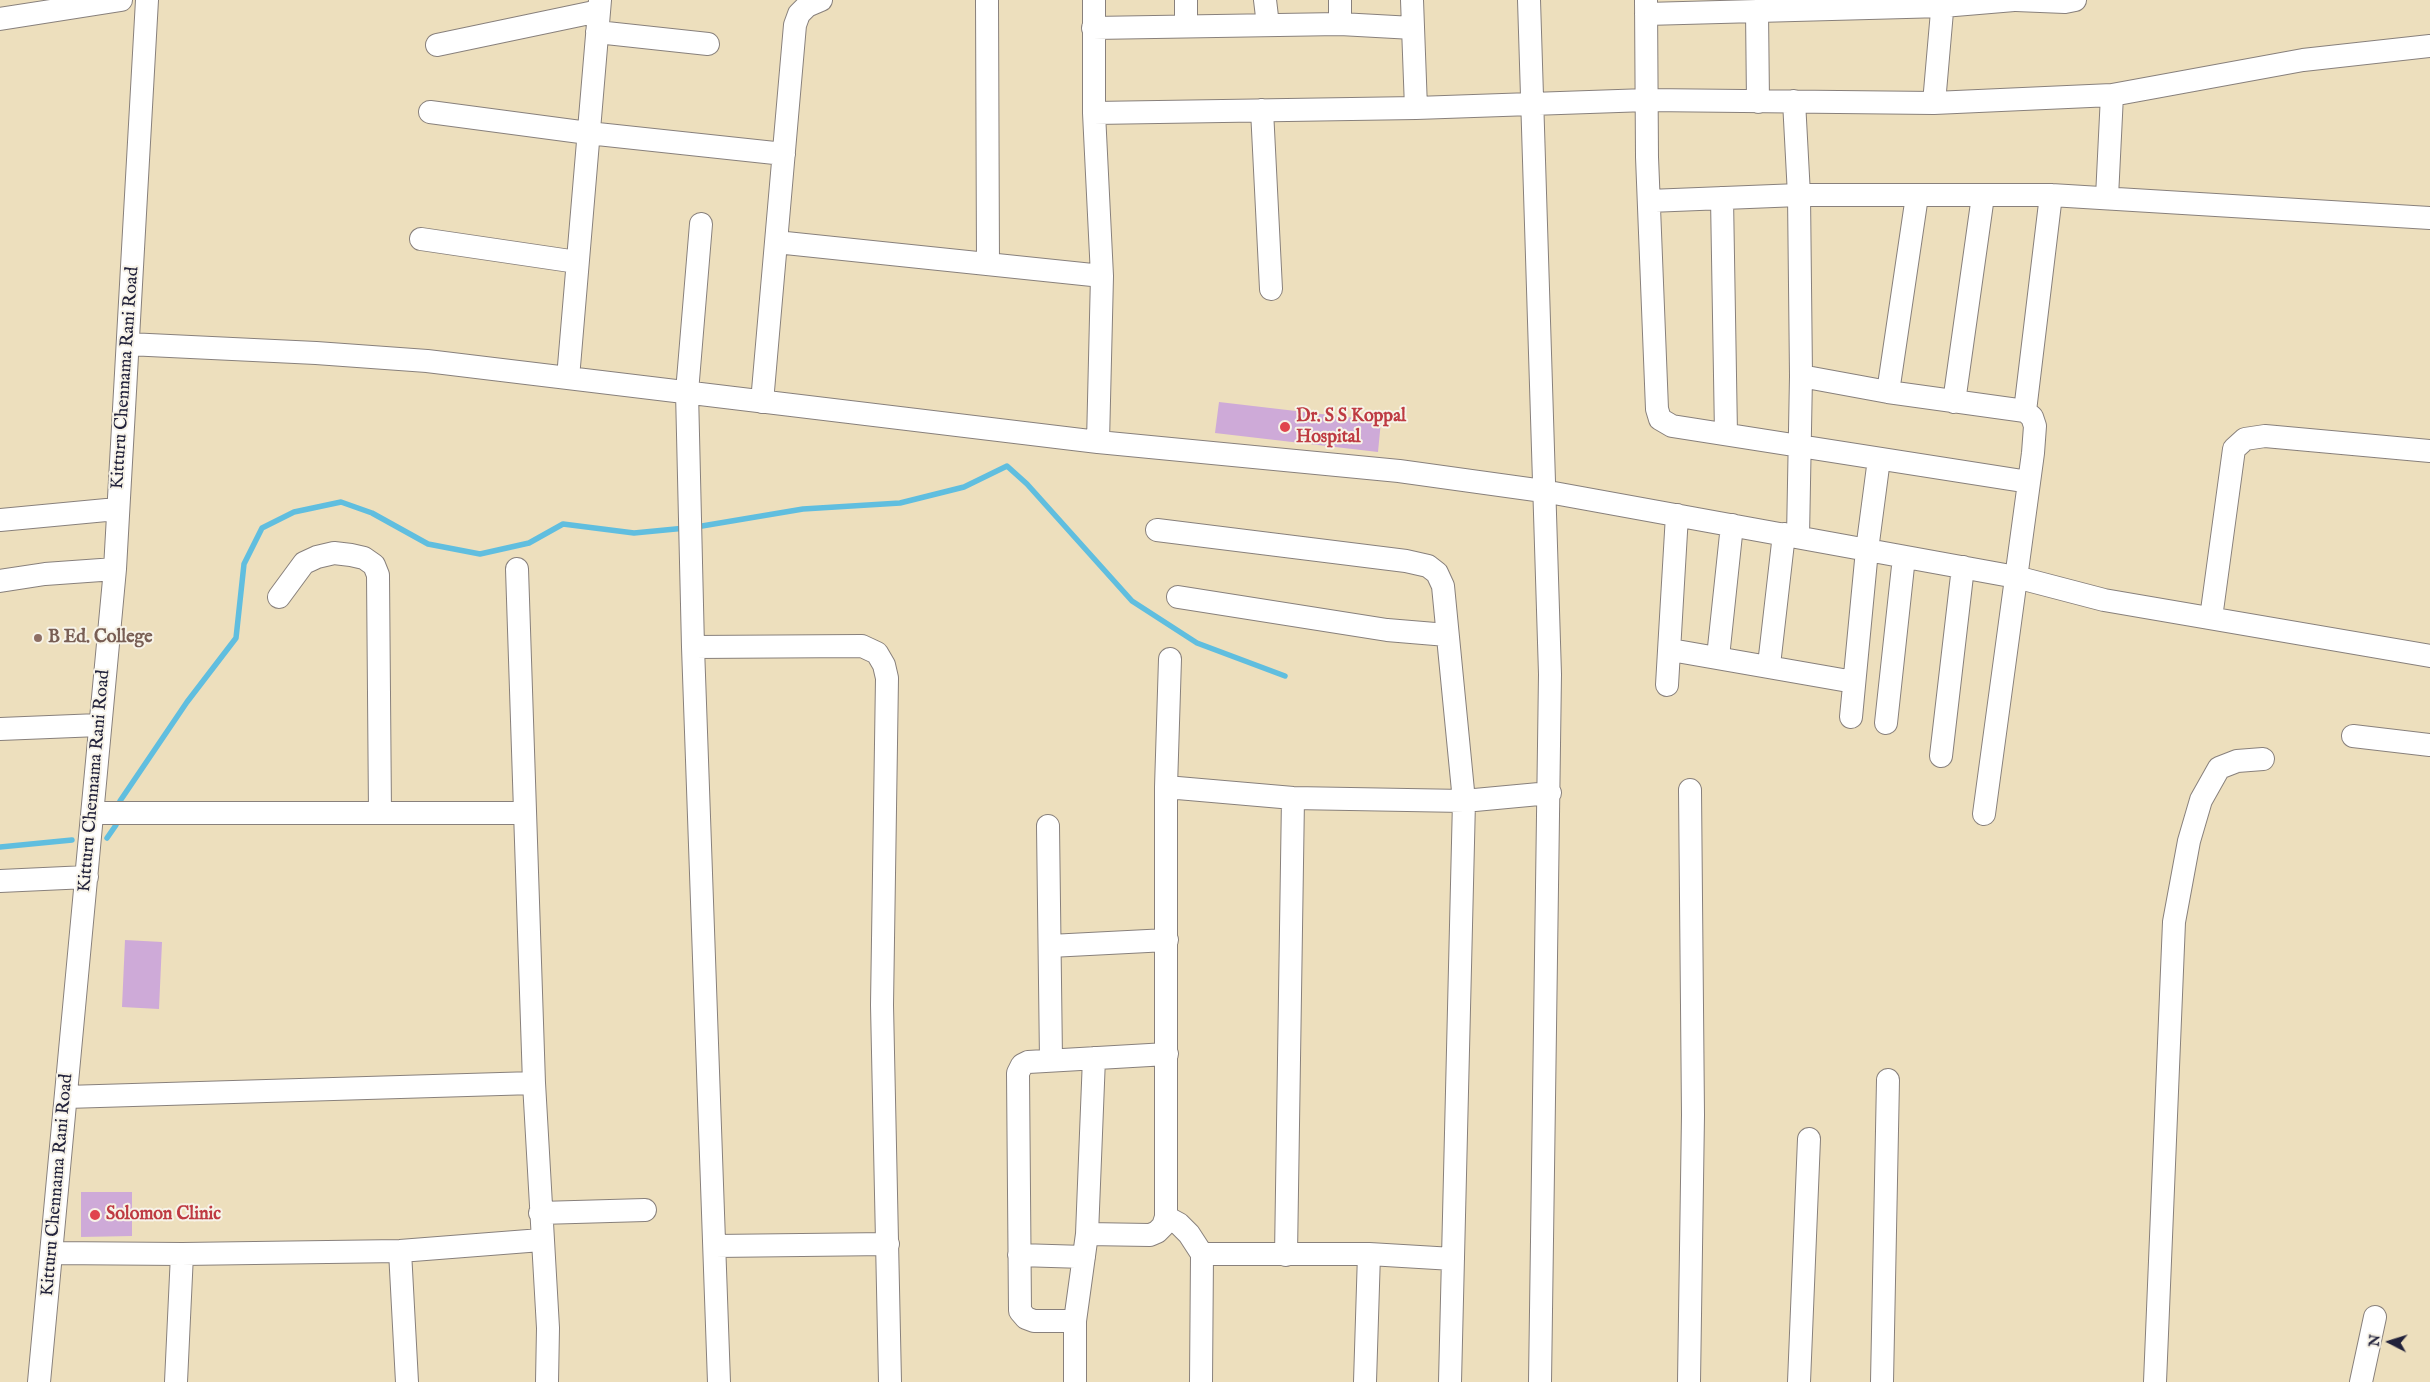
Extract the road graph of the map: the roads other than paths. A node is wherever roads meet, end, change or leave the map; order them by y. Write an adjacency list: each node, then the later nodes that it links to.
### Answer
1 (121, 0): 17 (street)
2 (148, 0): 53 (street, Kitturu Chennama Rani Road)
3 (820, 0): 37 (street)
4 (987, 0): 50 (street)
5 (1094, 0): 21 (street)
6 (1186, 0): 20 (street)
7 (1265, 0): 19 (street)
8 (1340, 0): 18 (street)
9 (1412, 0): 22 (street)
10 (1530, 0): 31 (street)
11 (2015, 0): 12 (street); 13 (street)
12 (2076, 0)
13 (1943, 3): 15 (street); 30 (street)
14 (1646, 7): 15 (street); 27 (street)
15 (1757, 11): 29 (street)
16 (599, 14): 23 (street); 24 (street); 36 (street)
17 (0, 19)
18 (1340, 24): 19 (street); 22 (street)
19 (1268, 25): 20 (street)
20 (1186, 26): 21 (street)
21 (1093, 28): 35 (street)
22 (1413, 28): 32 (street)
23 (708, 44)
24 (437, 46)
25 (2430, 46): 26 (street)
26 (2112, 95): 30 (street); 42 (street)
27 (1647, 100): 29 (street); 31 (street); 44 (street)
28 (1794, 101): 29 (street); 30 (street); 38 (street)
29 (1758, 102)
30 (1934, 103)
31 (1532, 104): 32 (street); 67 (street)
32 (1416, 108): 33 (street)
33 (1262, 110): 35 (street); 52 (street)
34 (430, 112): 36 (street)
35 (1094, 112): 51 (street)
36 (588, 133): 37 (street); 49 (street)
37 (784, 154): 48 (street)
38 (1799, 194): 40 (street); 43 (street); 54 (street)
39 (2051, 195): 41 (street); 42 (street); 60 (street)
40 (1917, 196): 41 (street); 57 (street)
41 (1984, 196): 59 (street)
42 (2107, 197): 45 (street)
43 (1722, 198): 44 (street); 61 (street)
44 (1649, 201): 61 (street)
45 (2430, 218)
46 (700, 224): 56 (street)
47 (421, 239): 49 (street)
48 (776, 242): 50 (street); 58 (street)
49 (577, 262): 55 (street)
50 (988, 264): 51 (street)
51 (1102, 276): 62 (street)
52 (1270, 289)
53 (128, 344): 55 (street); 68 (street, Kitturu Chennama Rani Road)
54 (1801, 376): 57 (street); 63 (street)
55 (568, 378): 56 (street)
56 (687, 392): 58 (street); 85 (street)
57 (1888, 392): 59 (street)
58 (762, 402): 62 (street)
59 (1954, 402): 60 (street)
60 (2025, 411): 66 (street)
61 (1726, 434): 63 (street)
62 (1098, 442): 67 (street)
63 (1800, 447): 65 (street); 73 (street)
64 (2430, 451): 83 (street)
65 (1879, 459): 66 (street); 74 (street)
66 (2029, 482): 79 (street)
67 (1543, 490): 69 (street); 103 (street)
68 (118, 509): 70 (street); 77 (street, Kitturu Chennama Rani Road)
69 (1677, 515): 71 (street); 86 (street)
70 (0, 520)
71 (1732, 525): 73 (street); 88 (street)
72 (1157, 530): 84 (street)
73 (1791, 536): 74 (street); 90 (street)
74 (1867, 550): 75 (street); 91 (street)
75 (1904, 557): 76 (street); 94 (street)
76 (1963, 567): 79 (street); 99 (street)
77 (115, 569): 80 (street); 95 (street, Kitturu Chennama Rani Road)
78 (517, 569): 107 (street)
79 (2016, 577): 83 (street); 109 (street)
80 (0, 581)
81 (279, 597): 106 (street)
82 (1178, 597): 84 (street)
83 (2211, 618): 87 (street)
84 (1447, 635): 105 (street)
85 (694, 647): 127 (street); 128 (street)
86 (1670, 650): 88 (street); 92 (street)
87 (2430, 656)
88 (1718, 657): 90 (street)
89 (1170, 659): 101 (street)
90 (1769, 666): 91 (street)
91 (1854, 682): 93 (street)
92 (1668, 685)
93 (1851, 717)
94 (1886, 724)
95 (99, 725): 96 (street); 108 (street, Kitturu Chennama Rani Road)
96 (0, 729)
97 (2352, 736): 98 (street)
98 (2430, 745)
99 (1941, 756)
100 (2263, 759): 154 (street)
101 (1166, 787): 104 (street); 113 (street)
102 (1690, 790): 151 (street)
103 (1550, 793): 105 (street); 150 (street)
104 (1293, 798): 105 (street); 135 (street)
105 (1464, 801): 137 (street)
106 (380, 813): 107 (street); 108 (street)
107 (525, 813): 119 (street)
108 (93, 814): 111 (street, Kitturu Chennama Rani Road)
109 (1984, 814)
110 (1048, 826): 114 (street)
111 (87, 877): 112 (street); 120 (street, Kitturu Chennama Rani Road)
112 (0, 882)
113 (1167, 940): 114 (street); 115 (street)
114 (1050, 946): 117 (street)
115 (1167, 1054): 116 (street); 124 (street)
116 (1094, 1058): 117 (street); 125 (street)
117 (1051, 1060): 134 (street)
118 (1888, 1080): 153 (street)
119 (534, 1083): 120 (street); 123 (street)
120 (66, 1097): 130 (street, Kitturu Chennama Rani Road)
121 (1809, 1138): 152 (street)
122 (644, 1210): 123 (street)
123 (540, 1213): 126 (street)
124 (1166, 1217): 125 (street); 132 (street)
125 (1087, 1234): 136 (street)
126 (541, 1240): 129 (street); 143 (street)
127 (888, 1244): 128 (street); 145 (street)
128 (716, 1246): 144 (street)
129 (400, 1251): 131 (street); 142 (street)
130 (51, 1253): 131 (street); 140 (street, Kitturu Chennama Rani Road)
131 (182, 1254): 141 (street)
132 (1202, 1254): 135 (street); 147 (street)
133 (1369, 1254): 135 (street); 137 (street); 148 (street)
134 (1019, 1255): 136 (street); 139 (street)
135 (1286, 1255)
136 (1084, 1257): 139 (street)
137 (1453, 1259): 149 (street)
138 (2375, 1317): 155 (street)
139 (1075, 1321): 146 (street)
140 (39, 1382)
141 (176, 1382)
142 (407, 1382)
143 (547, 1382)
144 (719, 1382)
145 (890, 1382)
146 (1075, 1382)
147 (1201, 1382)
148 (1365, 1382)
149 (1450, 1382)
150 (1540, 1382)
151 (1689, 1382)
152 (1798, 1382)
153 (1882, 1382)
154 (2155, 1382)
155 (2361, 1382)

